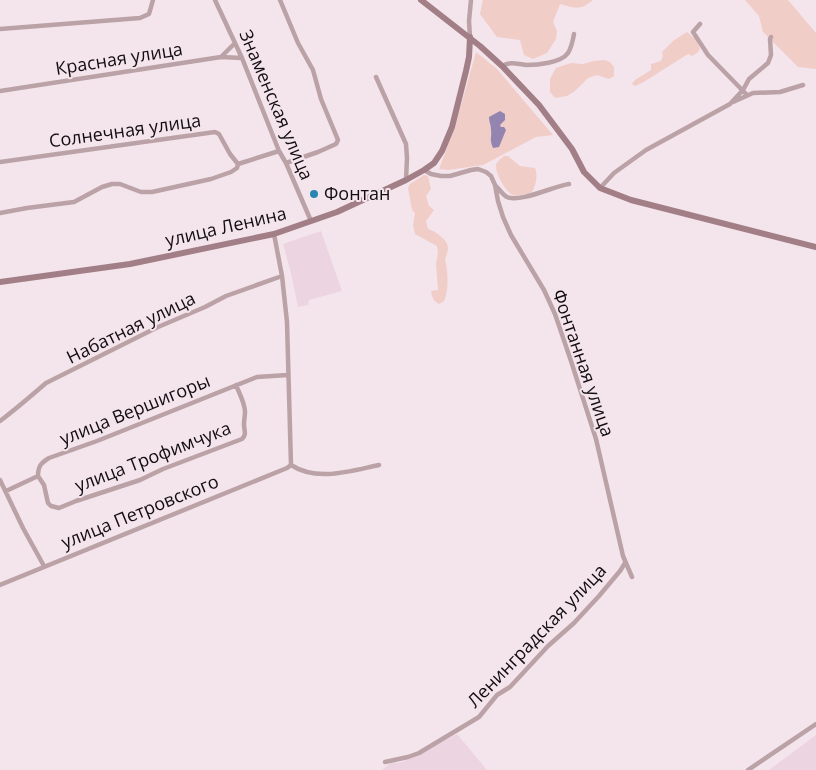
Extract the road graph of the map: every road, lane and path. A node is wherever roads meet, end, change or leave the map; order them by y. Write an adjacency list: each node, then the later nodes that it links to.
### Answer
1 (153, 0): 7 (street)
2 (215, 0): 11 (street, Знаменская улица)
3 (280, 0): 23 (street)
4 (421, 0): 9 (street)
5 (471, 0): 9 (street)
6 (700, 24): 17 (street)
7 (0, 29)
8 (574, 34): 14 (street)
9 (470, 37): 14 (street); 25 (street, улица Ленина)
10 (771, 37): 17 (street)
11 (235, 43): 12 (street); 13 (street, Знаменская улица)
12 (221, 57): 13 (street, Красная улица); 18 (street, Красная улица)
13 (242, 58): 21 (street, Знаменская улица)
14 (502, 66): 29 (street)
15 (376, 77): 26 (street)
16 (803, 85): 19 (street)
17 (743, 90): 19 (street); 20 (street)
18 (0, 91)
19 (747, 95): 20 (street)
20 (730, 104): 29 (street)
21 (279, 151): 23 (street, Знаменская улица); 24 (street)
22 (0, 162): 24 (street, Солнечная улица)
23 (286, 163): 33 (street, Знаменская улица)
24 (238, 164): 32 (street)
25 (424, 170): 26 (street, улица Ленина); 28 (street)
26 (406, 180): 33 (street, улица Ленина)
27 (569, 184): 30 (street)
28 (495, 185): 30 (street); 31 (street, Фонтанная улица)
29 (600, 188): 35 (street)
30 (506, 197): 31 (street)
31 (497, 198): 46 (street, Фонтанная улица)
32 (0, 213)
33 (311, 221): 34 (street, улица Ленина)
34 (274, 234): 36 (street); 37 (street, улица Ленина)
35 (816, 247)
36 (282, 276): 38 (street); 40 (street, Набатная улица)
37 (0, 282)
38 (288, 375): 39 (street, улица Вершигоры); 41 (street)
39 (236, 385): 43 (street, улица Вершигоры); 43 (street, улица Трофимчука)
40 (0, 421)
41 (291, 465): 42 (street); 47 (street, улица Петровского)
42 (379, 465)
43 (38, 476): 45 (street)
44 (0, 480): 45 (street)
45 (6, 491): 47 (street)
46 (625, 563): 48 (street, Фонтанная улица); 51 (street, Ленинградская улица)
47 (44, 566): 49 (street, улица Петровского)
48 (632, 577)
49 (0, 585)
50 (816, 724): 52 (street)
51 (385, 762)
52 (748, 770)

